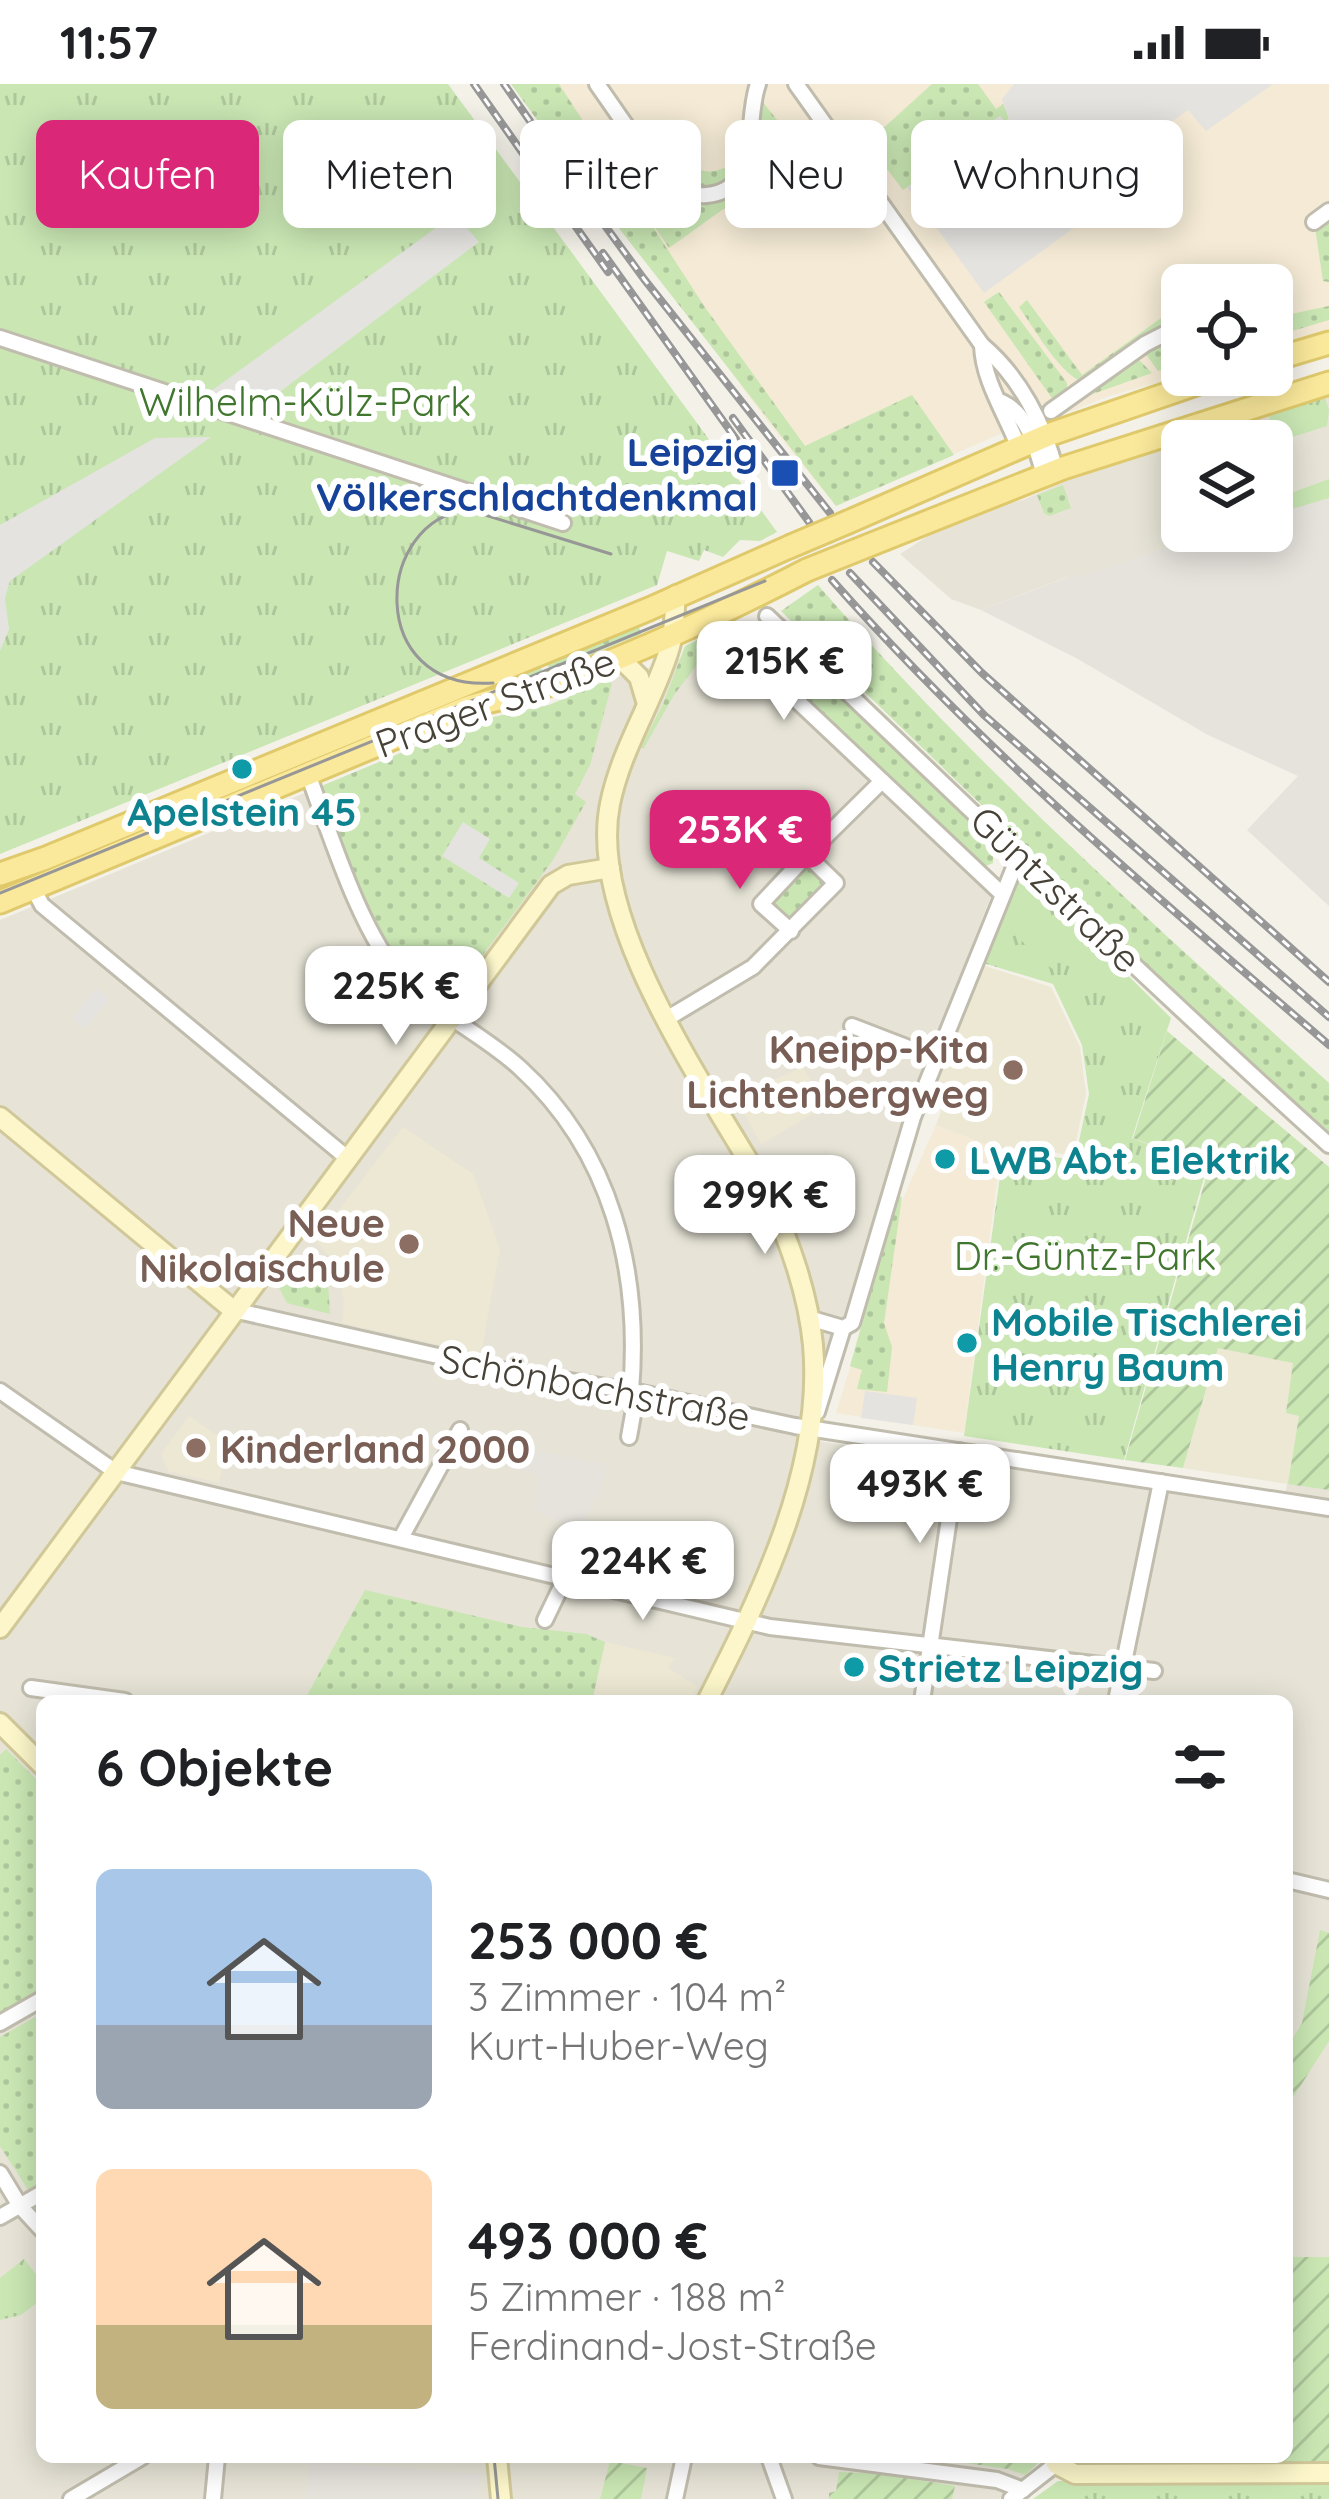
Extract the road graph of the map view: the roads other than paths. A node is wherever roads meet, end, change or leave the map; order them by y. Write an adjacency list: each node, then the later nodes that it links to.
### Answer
1 (597, 84): 2 (street)
2 (758, 84)
3 (796, 84): 9 (street)
4 (1329, 211): 5 (street)
5 (1314, 222)
6 (1161, 336): 13 (street)
7 (0, 338): 16 (street)
8 (1329, 343): 10 (main road)
9 (982, 345): 14 (street); 14 (street)
10 (1293, 354)
11 (1329, 383): 15 (main road, Prager Straße)
12 (1162, 396): 14 (main road, Prager Straße)
13 (1051, 411)
14 (1033, 441): 15 (street); 17 (main road, Prager Straße, bridge)
15 (1050, 473): 20 (main road, Prager Straße, bridge)
16 (563, 523)
17 (676, 596): 20 (street); 30 (main road, Prager Straße)
18 (767, 616): 19 (street, Güntzstraße)
19 (784, 632): 23 (street); 27 (street, Güntzstraße)
20 (672, 634): 22 (main road, Prager Straße); 24 (street)
21 (738, 645): 23 (street, Güntzstraße)
22 (619, 657): 24 (street); 25 (main road, Prager Straße)
23 (755, 661): 26 (street, Güntzstraße)
24 (646, 704): 29 (street)
25 (308, 774): 31 (main road, Prager Straße); 35 (street)
26 (882, 781): 28 (street); 32 (street, Güntzstraße)
27 (1020, 853): 32 (street); 40 (street, Güntzstraße)
28 (807, 856): 34 (street); 34 (street)
29 (610, 868): 35 (street); 36 (street)
30 (0, 874)
31 (33, 888): 33 (main road, Prager Straße); 41 (street)
32 (1002, 894): 38 (street)
33 (0, 902)
34 (791, 932): 36 (street)
35 (452, 1018): 41 (street); 46 (street)
36 (668, 1018): 43 (street)
37 (852, 1026): 38 (street)
38 (935, 1058): 44 (street)
39 (0, 1117): 42 (street, Schönbachstraße)
40 (1329, 1145)
41 (346, 1157): 42 (street)
42 (233, 1310): 46 (street, Schönbachstraße); 51 (street)
43 (809, 1318): 44 (street); 47 (street)
44 (843, 1328): 47 (street)
45 (0, 1391): 51 (street)
46 (634, 1392): 47 (street, Schönbachstraße); 49 (street)
47 (812, 1429): 50 (street, Schönbachstraße); 58 (street)
48 (460, 1430): 55 (street)
49 (629, 1437)
50 (959, 1450): 52 (street, Schönbachstraße); 60 (street)
51 (116, 1472): 55 (street); 59 (street)
52 (1161, 1482): 53 (street, Schönbachstraße); 61 (street)
53 (1329, 1508)
54 (588, 1531): 56 (street)
55 (400, 1538): 56 (street)
56 (566, 1579): 57 (street); 58 (street)
57 (545, 1620)
58 (747, 1622): 60 (street); 65 (street)
59 (0, 1628)
60 (930, 1647): 61 (street); 66 (street)
61 (1123, 1668): 62 (street); 67 (street)
62 (1154, 1671)
63 (31, 1688): 64 (street)
64 (81, 1695)
65 (709, 1695)
66 (923, 1695)
67 (1118, 1695)
68 (0, 1724): 69 (street)
69 (36, 1760)
70 (1293, 1881): 71 (street)
71 (1329, 1890)
72 (36, 2003): 73 (street)
73 (0, 2024)
74 (0, 2173): 76 (street)
75 (36, 2197): 76 (street)
76 (20, 2206): 77 (street); 78 (street)
77 (0, 2217)
78 (36, 2223)
79 (132, 2463): 89 (street)
80 (216, 2463): 90 (street)
81 (498, 2463): 91 (street)
82 (682, 2463): 92 (street)
83 (771, 2463): 93 (street)
84 (865, 2463): 88 (street)
85 (1057, 2463): 88 (street)
86 (1062, 2463): 87 (street)
87 (1329, 2473)
88 (1016, 2496)
89 (71, 2499)
90 (213, 2499)
91 (501, 2499)
92 (675, 2499)
93 (784, 2499)

